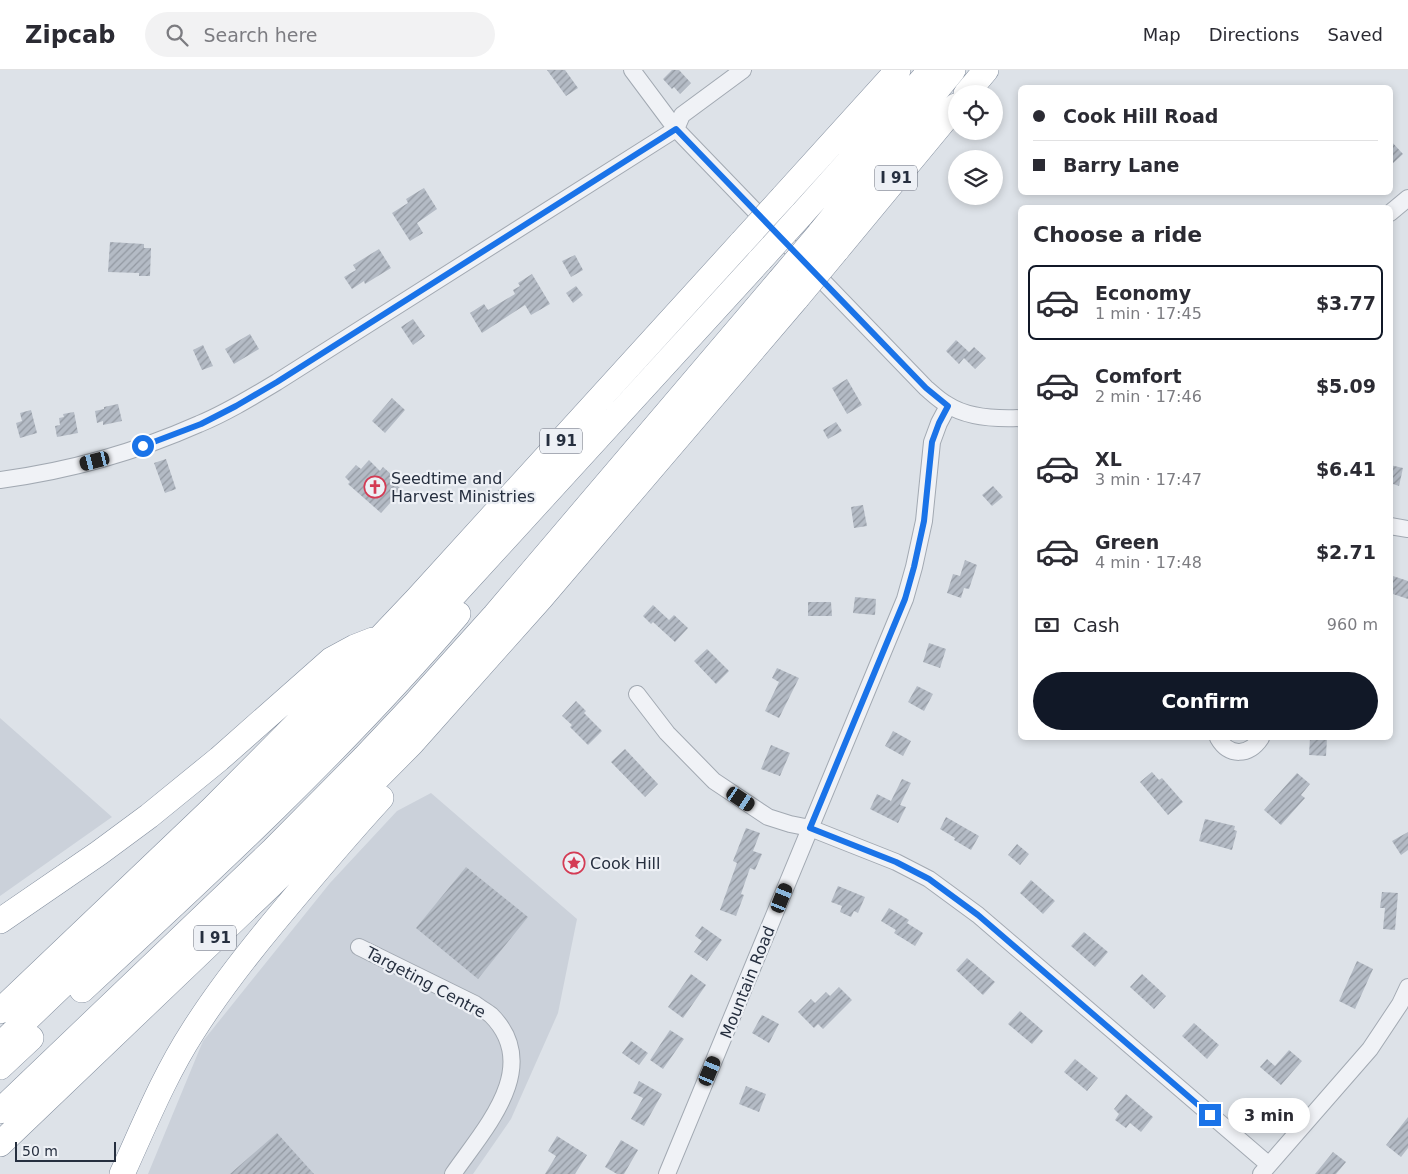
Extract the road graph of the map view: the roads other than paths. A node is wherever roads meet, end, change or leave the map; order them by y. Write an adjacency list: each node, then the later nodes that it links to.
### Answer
1 (632, 70): 9 (street)
2 (743, 70): 9 (street)
3 (898, 70): 21 (highway, I 91, bridge)
4 (930, 70): 15 (highway, bridge)
5 (953, 70): 12 (highway)
6 (986, 70): 7 (highway)
7 (974, 85)
8 (948, 114): 12 (highway, I 91)
9 (676, 129): 14 (street); 18 (street)
10 (1408, 198): 11 (street)
11 (1393, 210)
12 (828, 242): 13 (highway, I 91, bridge)
13 (788, 289): 17 (highway); 23 (highway, I 91)
14 (948, 406): 16 (street); 26 (street, Mountain Road)
15 (618, 414): 31 (highway); 32 (highway)
16 (1018, 418)
17 (619, 469): 33 (highway); 34 (highway)
18 (0, 480)
19 (1393, 527): 20 (street)
20 (1408, 530)
21 (380, 638): 27 (highway); 30 (highway, I 91)
22 (637, 694): 26 (street)
23 (426, 728): 35 (highway, I 91); 37 (highway)
24 (1219, 740): 25 (street)
25 (1259, 740)
26 (810, 828): 36 (street); 39 (street, Mountain Road)
27 (0, 921)
28 (360, 947): 38 (street, Targeting Centre)
29 (1408, 987): 36 (street)
30 (0, 1011)
31 (0, 1044)
32 (0, 1067)
33 (0, 1091)
34 (0, 1111)
35 (0, 1144)
36 (1265, 1169)
37 (122, 1174)
38 (453, 1174)
39 (667, 1174)

